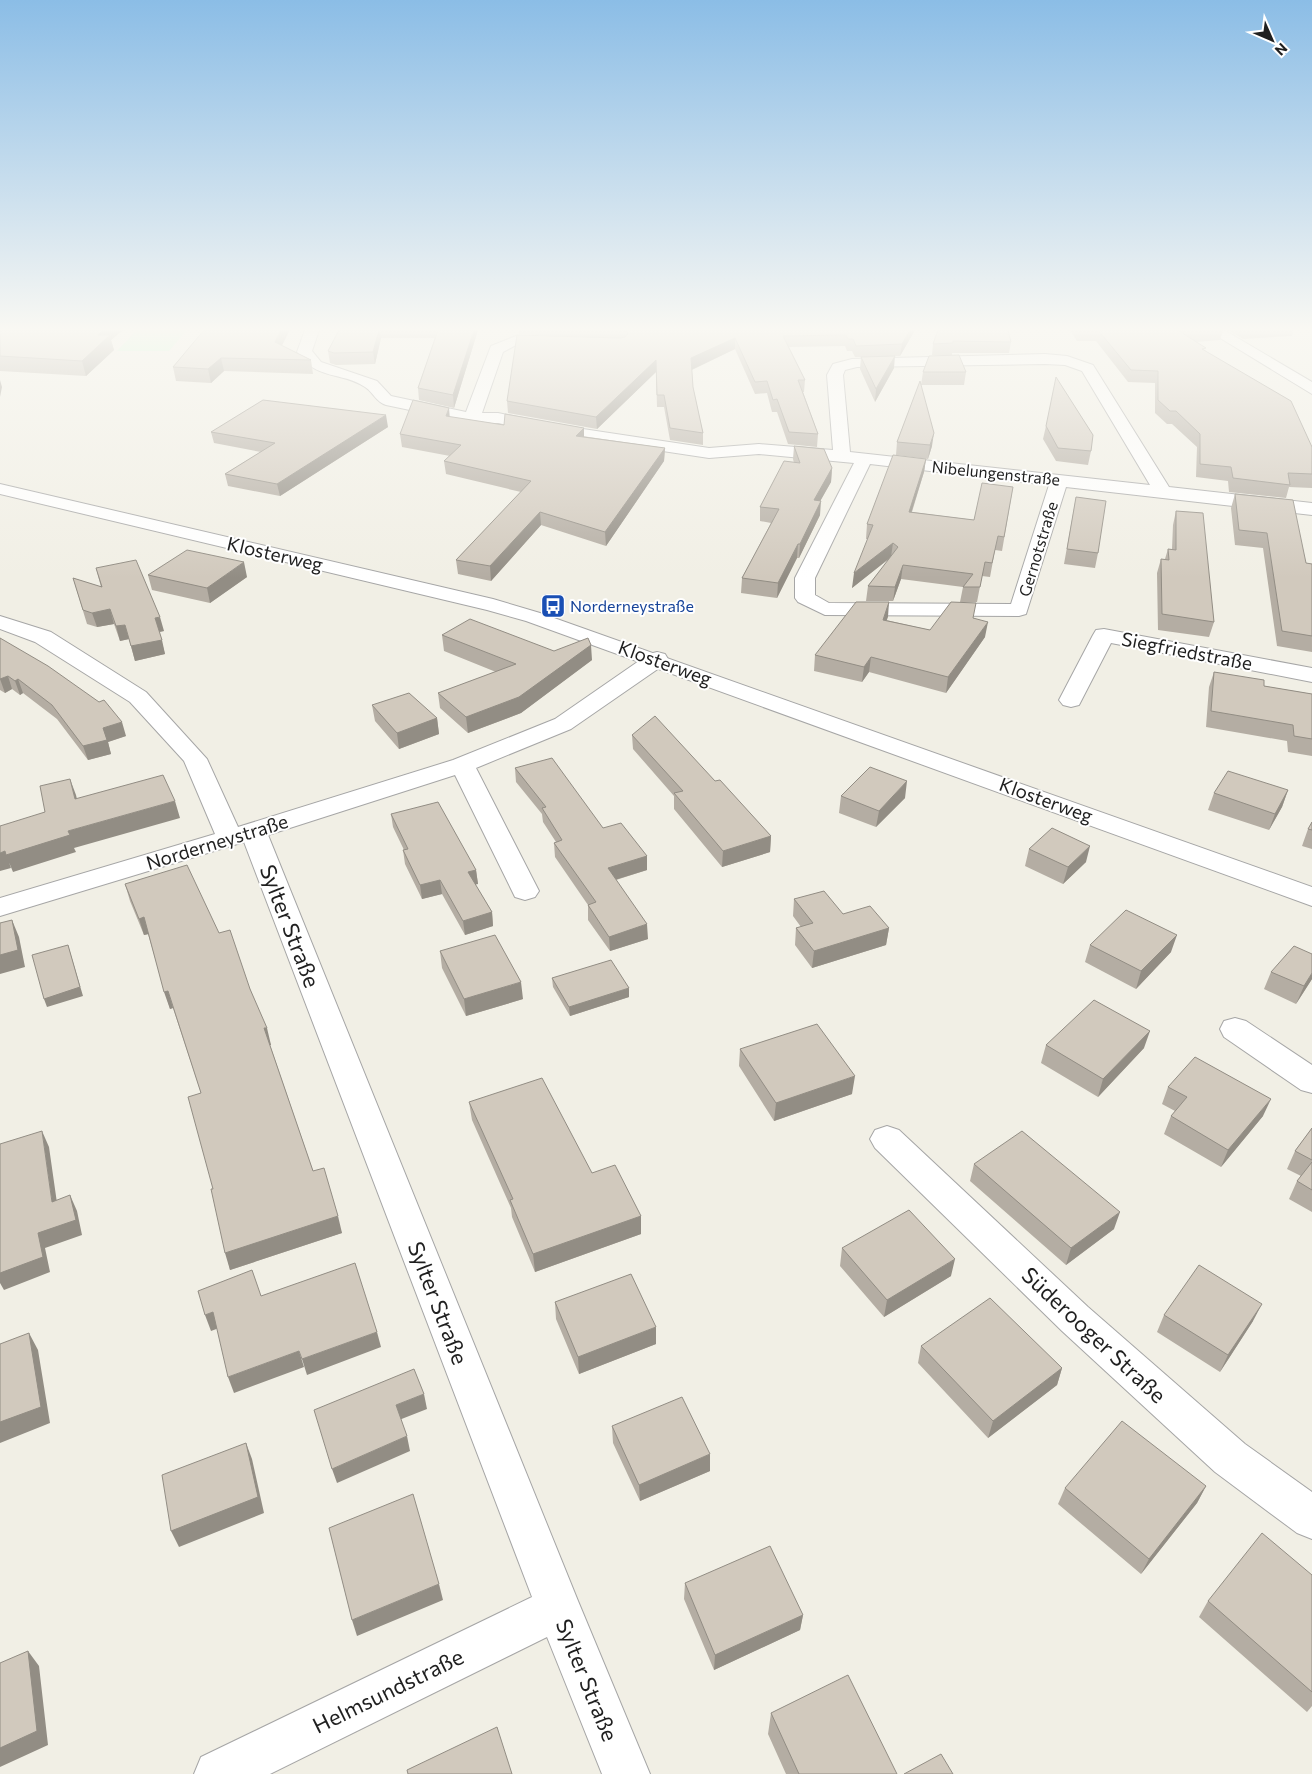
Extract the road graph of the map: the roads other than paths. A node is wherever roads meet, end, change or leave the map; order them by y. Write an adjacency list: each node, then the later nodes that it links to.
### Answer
1 (447, 413): 5 (street, Nibelungenstraße)
2 (474, 413): 5 (street)
3 (838, 413): 6 (street)
4 (1115, 413): 10 (street)
5 (472, 418): 6 (street, Nibelungenstraße)
6 (842, 456): 7 (street, Nibelungenstraße)
7 (864, 458): 8 (street, Nibelungenstraße); 8 (street, Gernotstraße)
8 (1059, 480): 10 (street, Nibelungenstraße)
9 (0, 489): 13 (street, Klosterweg)
10 (1163, 492): 11 (street, Nibelungenstraße)
11 (1312, 509)
12 (0, 622): 17 (street, Sylter Straße)
13 (657, 660): 16 (street, Norderneystraße); 19 (street, Klosterweg)
14 (1312, 675): 15 (street, Siegfriedstraße)
15 (1071, 700)
16 (462, 765): 17 (street, Norderneystraße); 18 (street)
17 (242, 835): 20 (street, Norderneystraße); 25 (street, Sylter Straße)
18 (525, 891)
19 (1312, 897)
20 (0, 907)
21 (1236, 1029): 22 (street)
22 (1312, 1081)
23 (887, 1139): 24 (street, Süderooger Straße)
24 (1312, 1518)
25 (558, 1608): 26 (street, Helmsundstraße); 27 (street, Sylter Straße)
26 (218, 1774)
27 (626, 1774)

